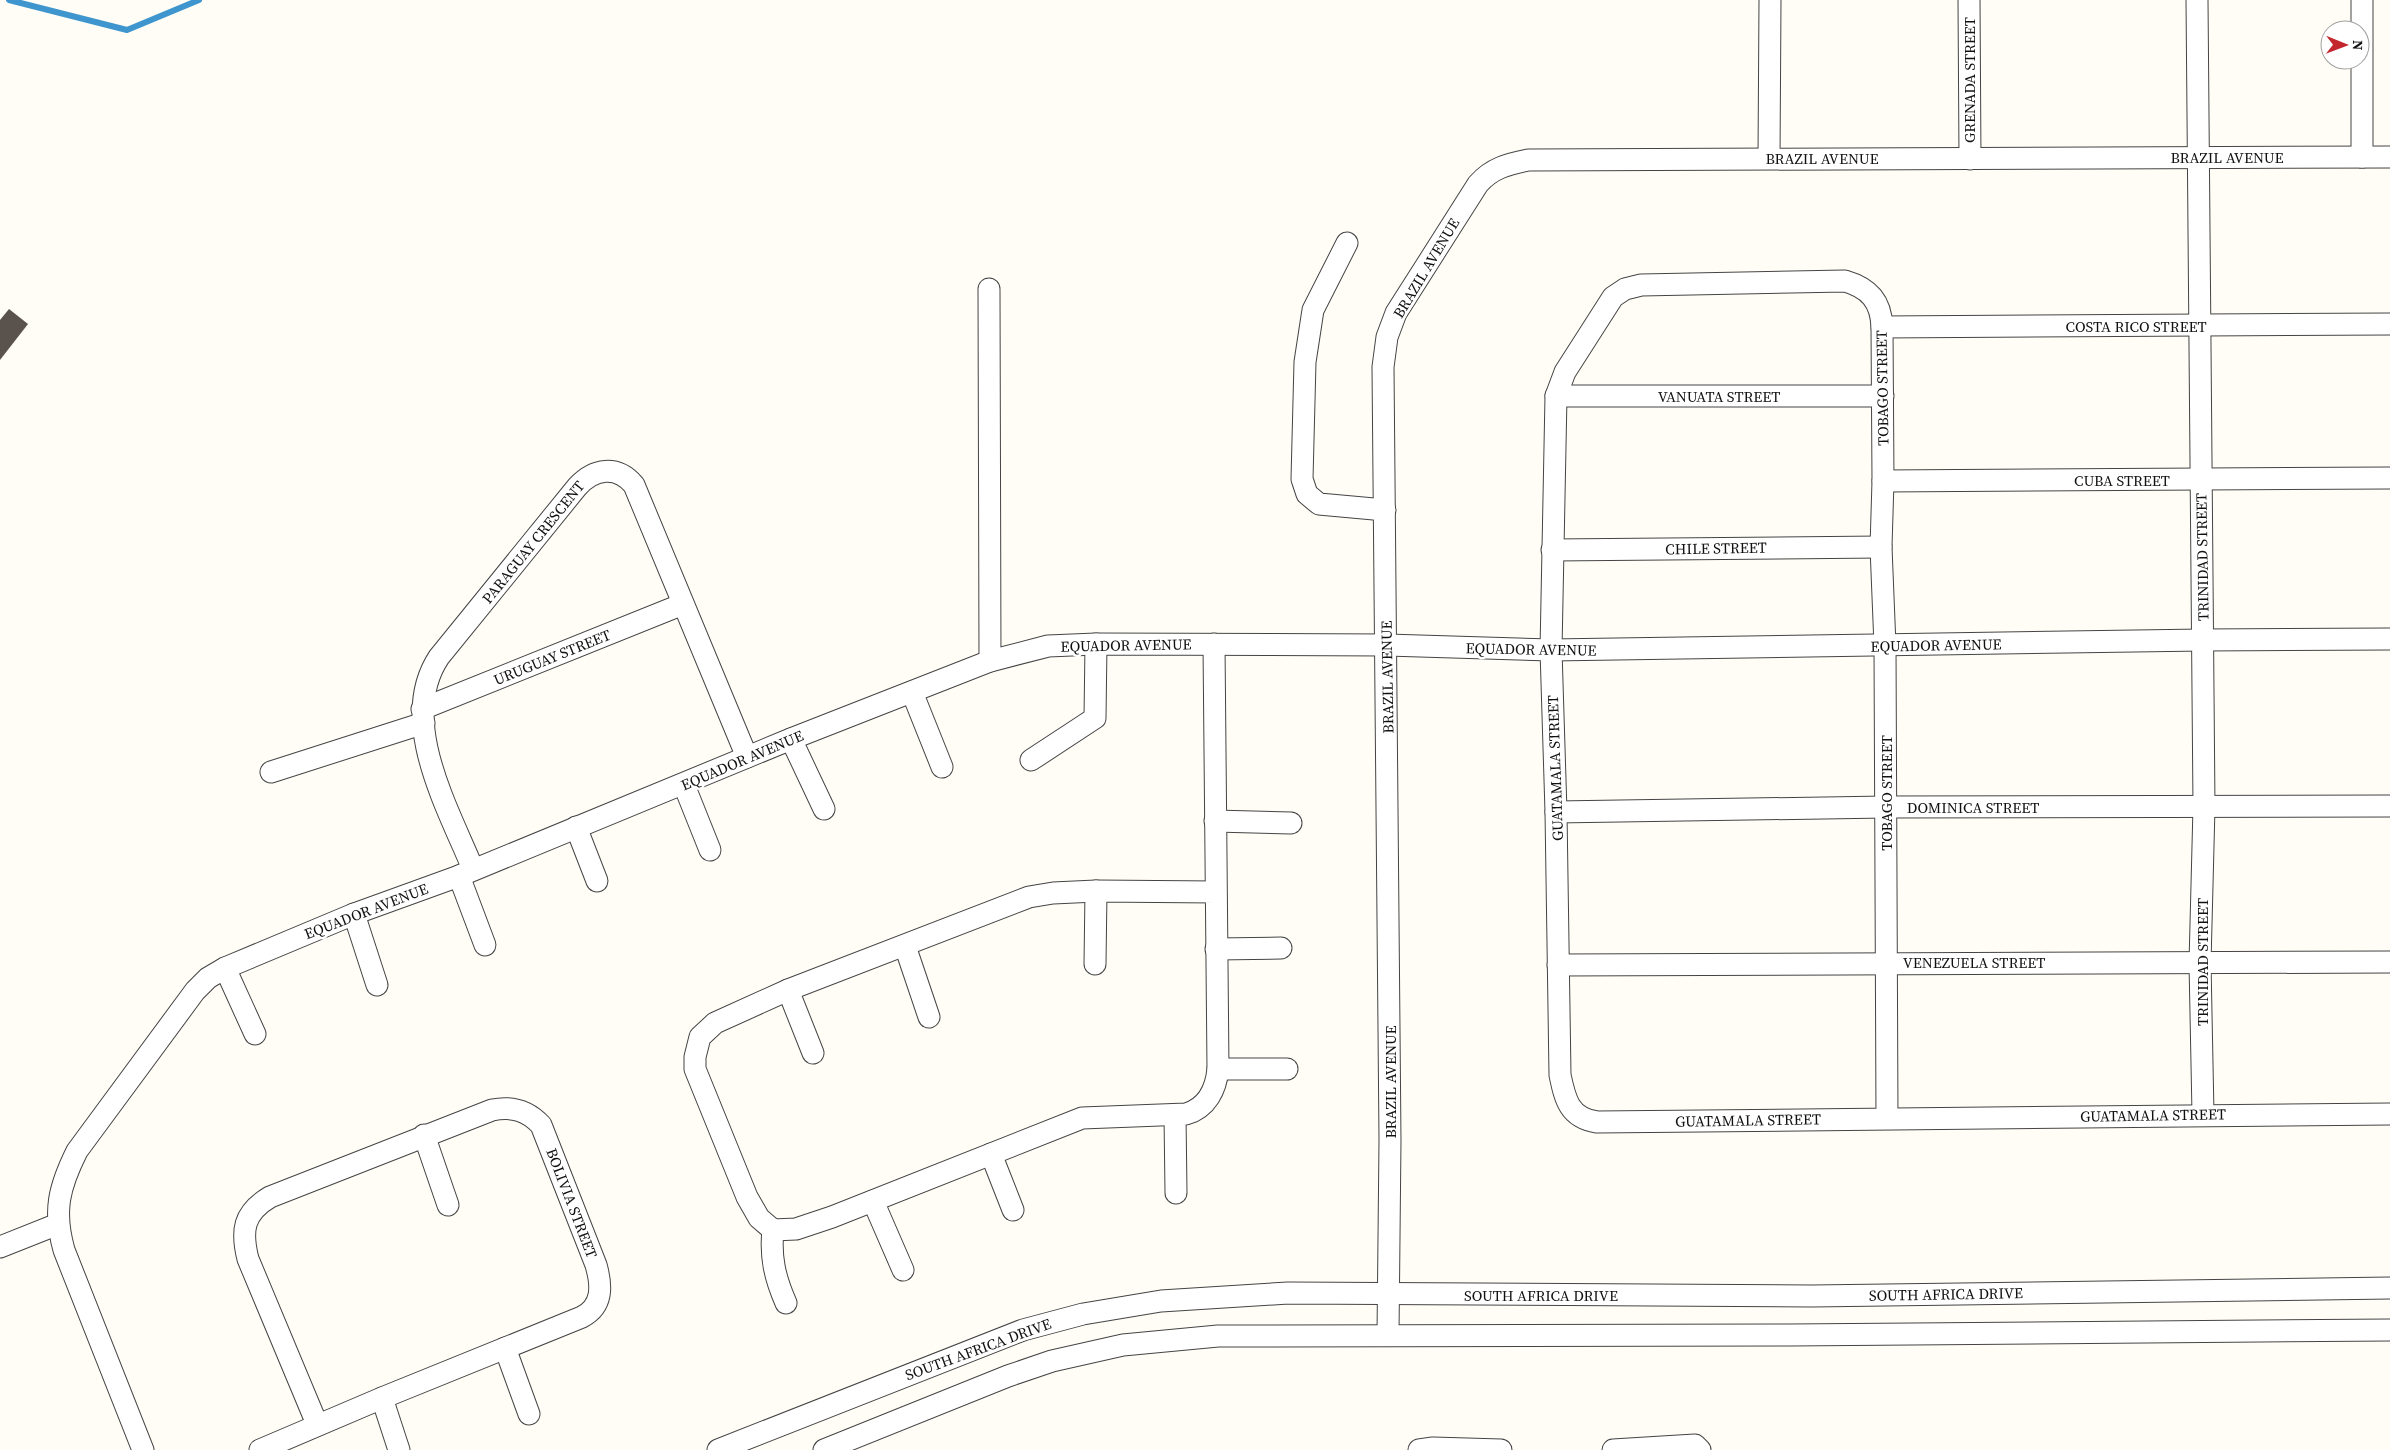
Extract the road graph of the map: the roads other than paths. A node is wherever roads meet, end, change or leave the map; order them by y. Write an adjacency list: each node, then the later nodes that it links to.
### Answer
1 (1770, 0): 8 (street)
2 (1969, 0): 9 (street, GRENADA STREET)
3 (2197, 0): 5 (street, TRINIDAD STREET)
4 (2362, 0): 6 (street)
5 (2200, 156): 6 (street, BRAZIL AVENUE); 9 (street, BRAZIL AVENUE); 13 (street, TRINIDAD STREET)
6 (2362, 157): 7 (street, BRAZIL AVENUE)
7 (2390, 157)
8 (1769, 158): 9 (street, BRAZIL AVENUE); 20 (street, BRAZIL AVENUE)
9 (1970, 159)
10 (1347, 243): 20 (street)
11 (989, 289): 31 (street)
12 (2390, 324): 13 (street, COSTA RICO STREET)
13 (2199, 326): 14 (street, COSTA RICO STREET); 18 (street, TRINIDAD STREET)
14 (1882, 327): 15 (street, TOBAGO STREET); 16 (street, TOBAGO STREET)
15 (1556, 396): 16 (street, VANUATA STREET); 22 (street, TOBAGO STREET)
16 (1882, 396): 19 (street, TOBAGO STREET)
17 (2390, 478): 18 (street, CUBA STREET)
18 (2201, 479): 19 (street, CUBA STREET); 25 (street, TRINIDAD STREET)
19 (1883, 481): 21 (street, TOBAGO STREET)
20 (1385, 510): 28 (street, BRAZIL AVENUE)
21 (1881, 547): 22 (street, CHILE STREET); 29 (street, TOBAGO STREET)
22 (1552, 550): 30 (street, TOBAGO STREET)
23 (682, 604): 33 (street, URUGUAY STREET); 33 (street, PARAGUAY CRESCENT); 35 (street, PARAGUAY CRESCENT)
24 (2390, 639): 25 (street, EQUADOR AVENUE)
25 (2203, 640): 29 (street, EQUADOR AVENUE); 42 (street, TRINIDAD STREET)
26 (1096, 644): 27 (street, EQUADOR AVENUE); 31 (street, EQUADOR AVENUE); 36 (street)
27 (1214, 644): 28 (street, EQUADOR AVENUE); 45 (street)
28 (1387, 645): 30 (street, EQUADOR AVENUE); 86 (street, BRAZIL AVENUE)
29 (1885, 646): 30 (street, EQUADOR AVENUE); 41 (street, TOBAGO STREET)
30 (1551, 650): 44 (street, GUATAMALA STREET)
31 (990, 661): 32 (street, EQUADOR AVENUE)
32 (912, 692): 34 (street, EQUADOR AVENUE); 37 (street)
33 (423, 716): 38 (street, URUGUAY STREET); 49 (street, PARAGUAY CRESCENT)
34 (791, 739): 35 (street, EQUADOR AVENUE); 43 (street)
35 (747, 757): 39 (street, EQUADOR AVENUE)
36 (1031, 760)
37 (942, 767)
38 (271, 772)
39 (684, 785): 47 (street, EQUADOR AVENUE); 48 (street)
40 (2390, 806): 42 (street, DOMINICA STREET)
41 (1886, 807): 42 (street, DOMINICA STREET); 44 (street, DOMINICA STREET); 58 (street, TOBAGO STREET)
42 (2204, 807): 60 (street, TRINIDAD STREET)
43 (824, 809)
44 (1556, 812): 62 (street, GUATAMALA STREET)
45 (1215, 820): 46 (street); 52 (street)
46 (1291, 823)
47 (576, 827): 49 (street, EQUADOR AVENUE); 50 (street)
48 (710, 850)
49 (466, 872): 53 (street, EQUADOR AVENUE); 54 (street, PARAGUAY CRESCENT)
50 (597, 881)
51 (1096, 891): 52 (street); 55 (street); 61 (street)
52 (1216, 892): 57 (street)
53 (354, 914): 63 (street, EQUADOR AVENUE); 64 (street)
54 (485, 945)
55 (905, 946): 65 (street); 66 (street)
56 (1281, 948): 57 (street)
57 (1216, 949): 69 (street)
58 (1885, 962): 60 (street, VENEZUELA STREET); 62 (street, VENEZUELA STREET); 74 (street, TOBAGO STREET)
59 (2390, 962): 60 (street, VENEZUELA STREET)
60 (2200, 963): 71 (street, TRINIDAD STREET)
61 (1095, 964)
62 (1558, 965): 74 (street, GUATAMALA STREET)
63 (225, 968): 67 (street); 81 (street, EQUADOR AVENUE)
64 (377, 984)
65 (788, 990): 68 (street); 82 (street)
66 (929, 1017)
67 (255, 1034)
68 (813, 1053)
69 (1218, 1069): 70 (street); 73 (street)
70 (1286, 1069)
71 (2203, 1114): 72 (street, GUATAMALA STREET); 74 (street, GUATAMALA STREET)
72 (2390, 1114)
73 (1175, 1115): 76 (street); 77 (street)
74 (1887, 1118)
75 (424, 1135): 79 (street); 90 (street, BOLIVIA STREET); 93 (street, BOLIVIA STREET)
76 (991, 1154): 78 (street); 80 (street)
77 (1176, 1193)
78 (873, 1201): 82 (street); 84 (street)
79 (448, 1205)
80 (1013, 1210)
81 (58, 1218): 83 (street); 94 (street)
82 (773, 1230): 87 (street)
83 (0, 1247)
84 (903, 1270)
85 (2390, 1288): 86 (street, SOUTH AFRICA DRIVE)
86 (1388, 1295): 89 (street, BRAZIL AVENUE); 97 (street, SOUTH AFRICA DRIVE)
87 (786, 1303)
88 (2390, 1330): 89 (street)
89 (1388, 1335): 98 (street)
90 (505, 1348): 91 (street, BOLIVIA STREET); 92 (street)
91 (382, 1398): 93 (street, BOLIVIA STREET); 96 (street)
92 (529, 1414)
93 (317, 1424): 95 (street, BOLIVIA STREET)
94 (143, 1450)
95 (260, 1450)
96 (399, 1450)
97 (718, 1450)
98 (824, 1450)
99 (1419, 1450): 100 (street)
100 (1501, 1450)
101 (1613, 1450): 102 (street)
102 (1700, 1450)

